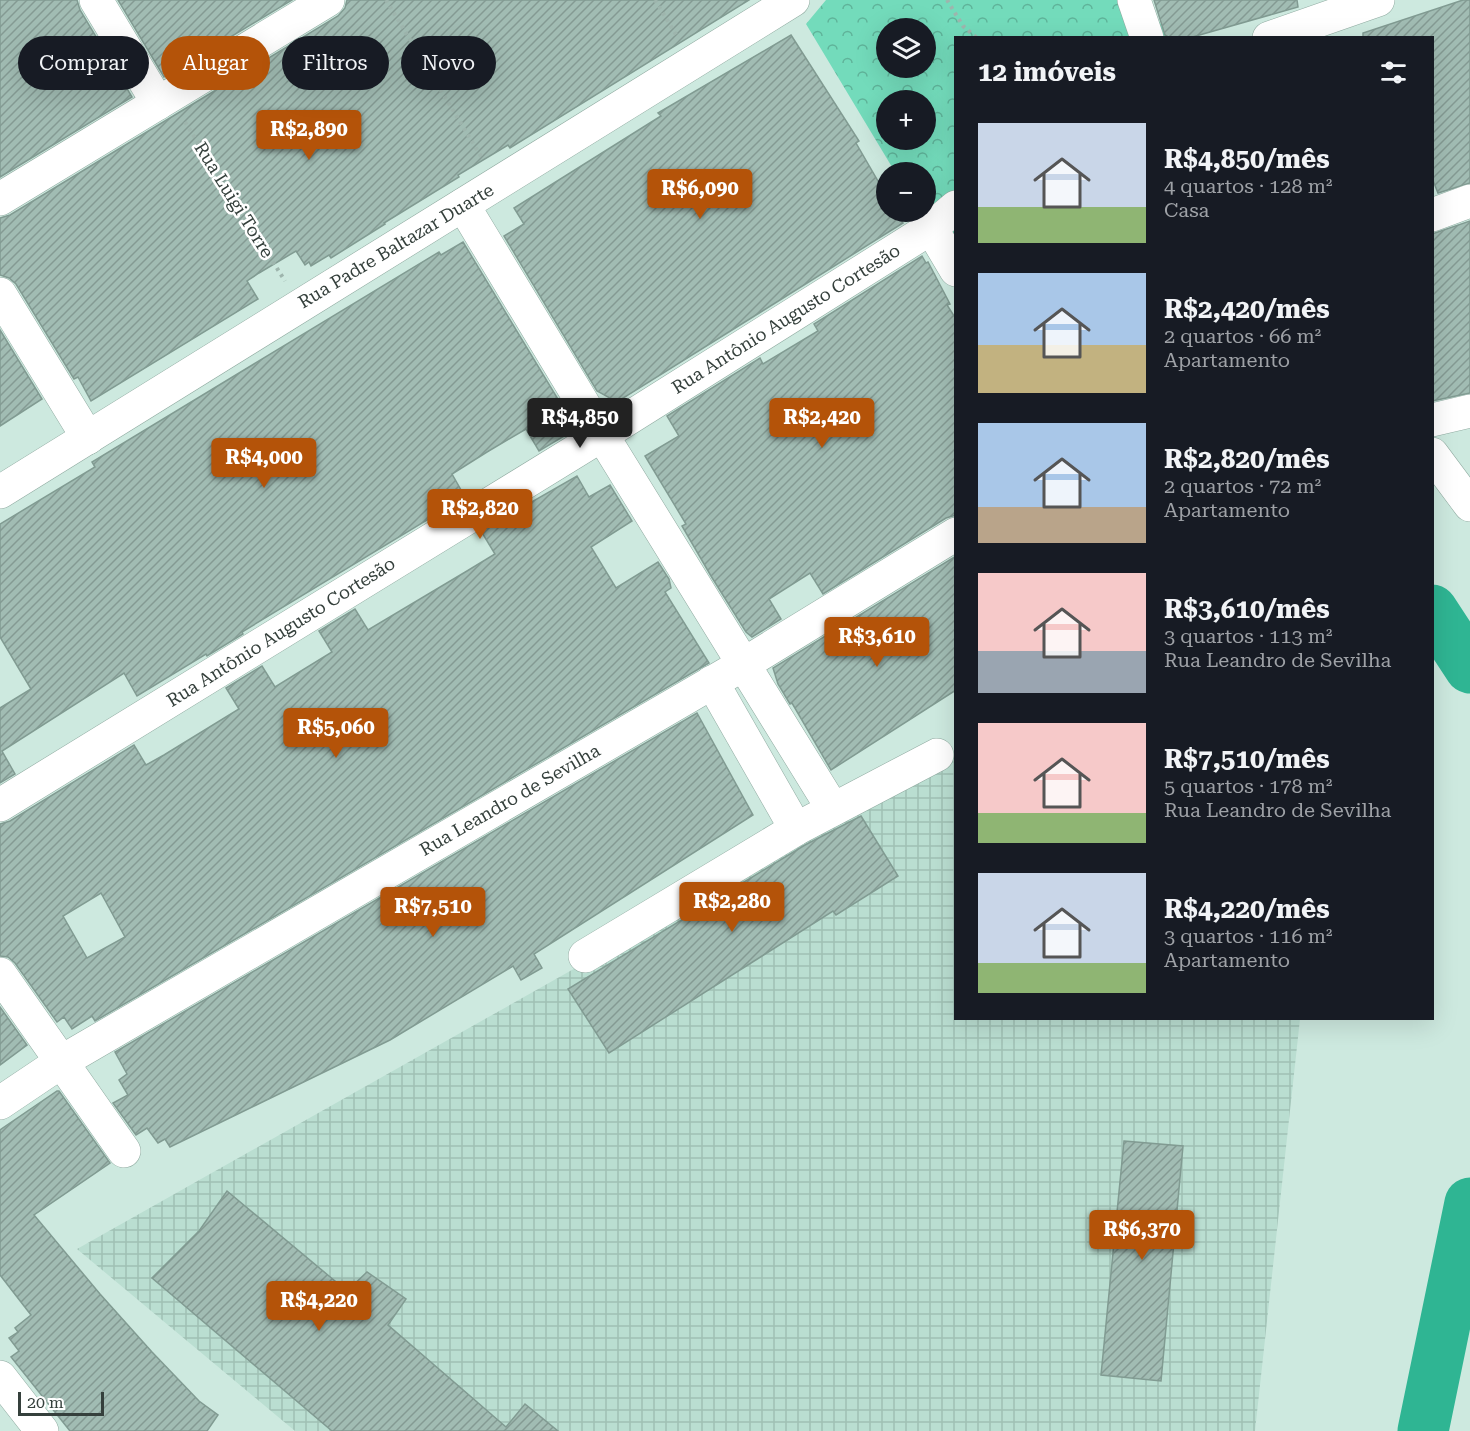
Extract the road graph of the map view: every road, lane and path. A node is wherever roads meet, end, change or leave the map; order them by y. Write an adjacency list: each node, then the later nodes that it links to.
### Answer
1 (96, 0): 13 (street)
2 (328, 0): 13 (street)
3 (386, 0): 14 (path)
4 (655, 0): 12 (path)
5 (793, 0): 12 (street, Rua Padre Baltazar Duarte)
6 (947, 0): 9 (path)
7 (1134, 0): 10 (street)
8 (1360, 3): 11 (street)
9 (975, 36)
10 (1146, 36)
11 (1274, 36)
12 (693, 62): 14 (street, Rua Padre Baltazar Duarte)
13 (164, 99): 15 (street); 23 (path, Rua Luigi Torre)
14 (498, 184): 17 (street, Rua Padre Baltazar Duarte)
15 (0, 200)
16 (1470, 201): 19 (street)
17 (463, 205): 23 (street, Rua Padre Baltazar Duarte); 26 (street)
18 (954, 209): 20 (street, Rua Antônio Augusto Cortesão)
19 (1434, 214)
20 (931, 228): 21 (street); 26 (street, Rua Antônio Augusto Cortesão)
21 (954, 267)
22 (0, 294): 27 (street)
23 (300, 304): 27 (street, Rua Padre Baltazar Duarte)
24 (1470, 411): 25 (street)
25 (1434, 420)
26 (602, 435): 32 (street); 35 (street, Rua Antônio Augusto Cortesão)
27 (88, 438): 29 (street, Rua Padre Baltazar Duarte)
28 (1434, 457): 30 (street)
29 (0, 492)
30 (1470, 505)
31 (954, 535): 32 (street, Rua Leandro de Sevilha)
32 (744, 664): 33 (street, Rua Leandro de Sevilha); 36 (street)
33 (712, 682): 37 (street); 40 (street, Rua Leandro de Sevilha)
34 (937, 755): 36 (street)
35 (0, 805)
36 (833, 809): 37 (street)
37 (796, 829): 38 (street)
38 (585, 956)
39 (0, 974): 40 (street)
40 (61, 1062): 41 (street, Rua Leandro de Sevilha); 42 (street)
41 (0, 1102)
42 (124, 1151)
43 (0, 1377): 44 (street)
44 (42, 1431)

